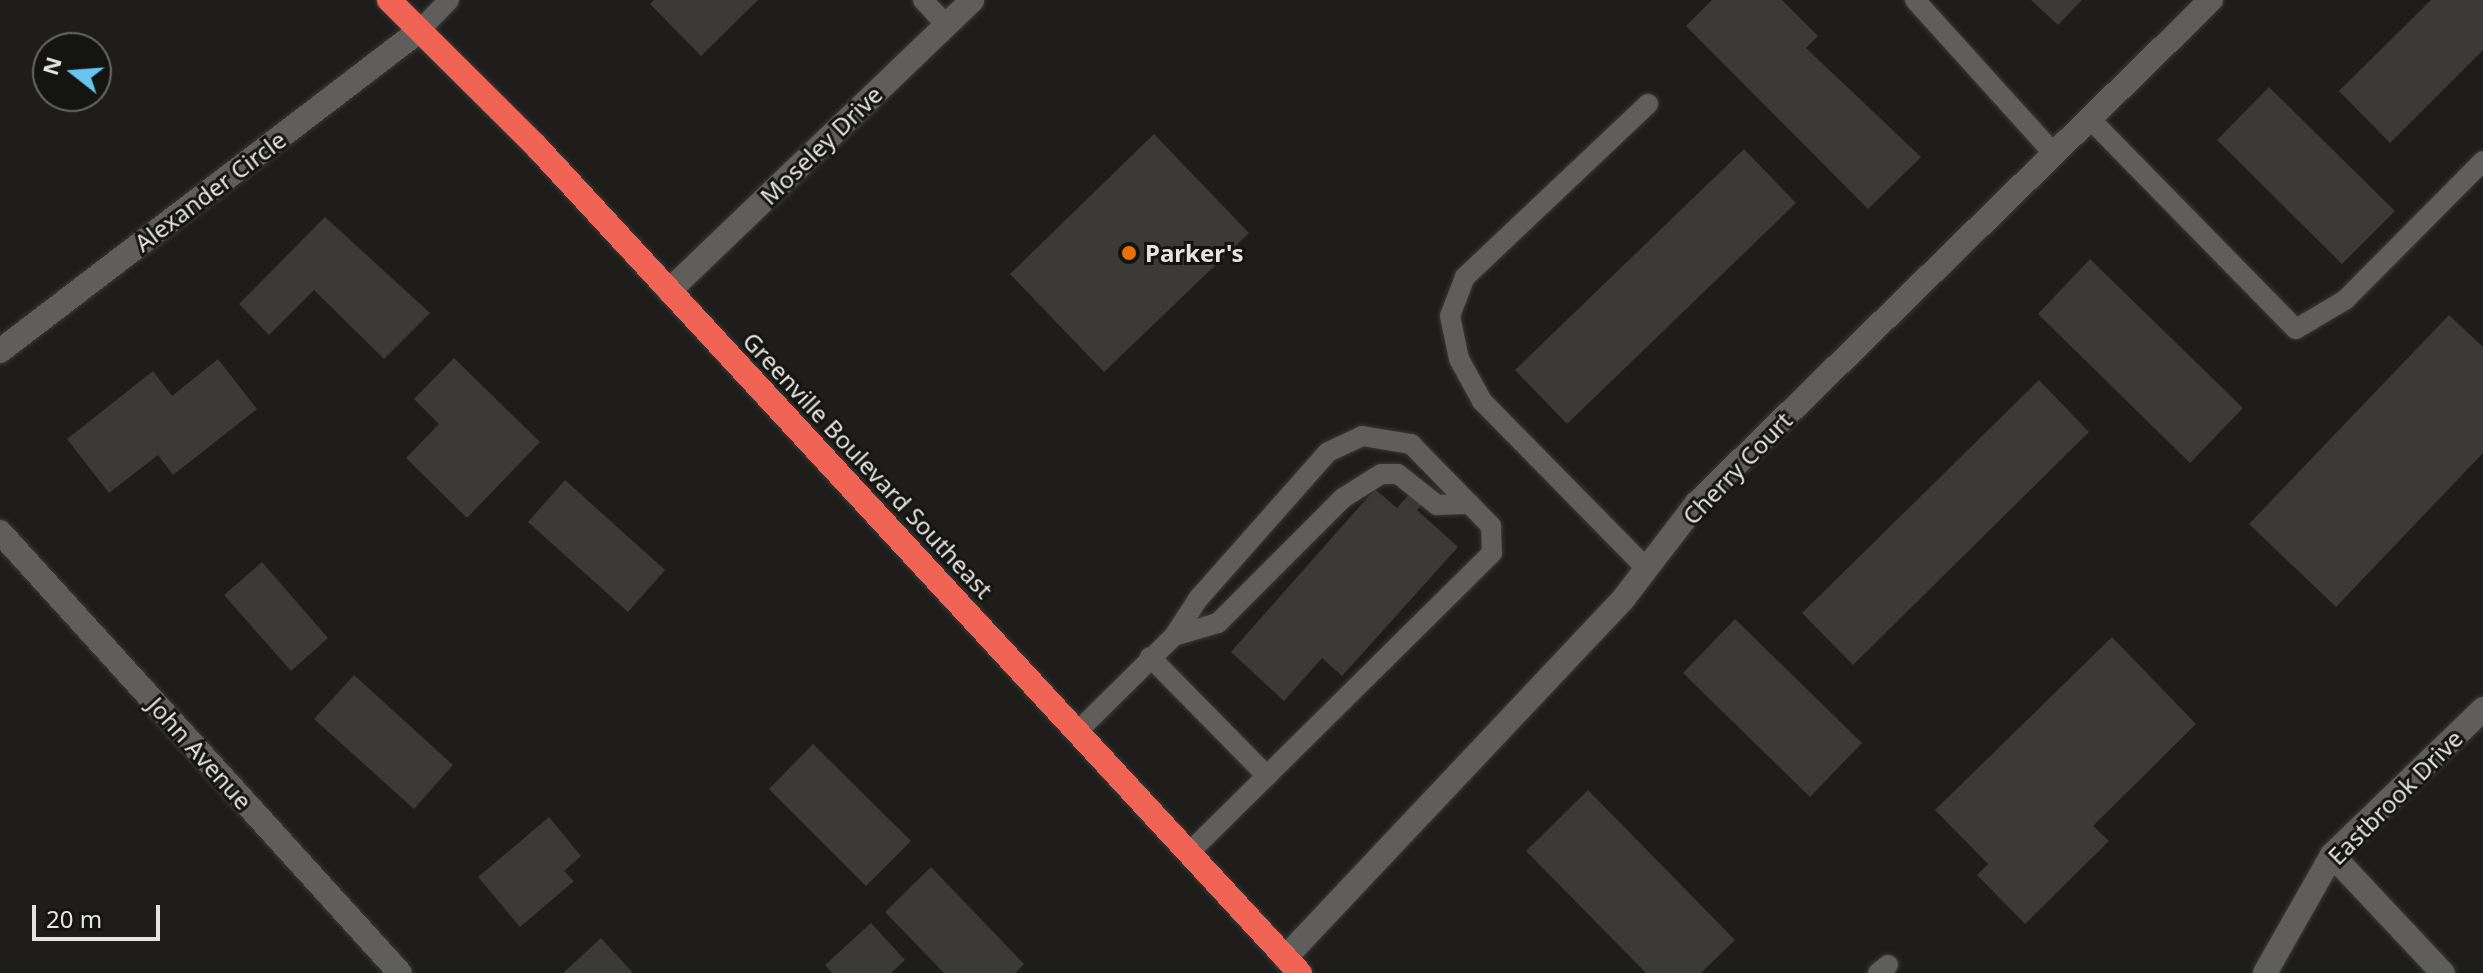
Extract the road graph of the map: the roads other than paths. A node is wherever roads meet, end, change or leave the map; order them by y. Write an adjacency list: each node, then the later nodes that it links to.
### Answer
1 (389, 0): 8 (highway, Greenville Boulevard Southeast)
2 (449, 0): 8 (lane)
3 (923, 0): 7 (lane)
4 (972, 0): 7 (street, Moseley Drive)
5 (1915, 0): 11 (lane)
6 (2211, 0): 10 (street, Cherry Court)
7 (946, 25): 13 (street, Moseley Drive)
8 (419, 31): 13 (highway, Greenville Boulevard Southeast); 14 (street, Alexander Circle)
9 (1648, 104): 17 (lane)
10 (2090, 119): 11 (street, Cherry Court); 12 (lane)
11 (2054, 154): 17 (street, Cherry Court)
12 (2483, 161)
13 (669, 291): 21 (highway, Greenville Boulevard Southeast)
14 (0, 351)
15 (1470, 504): 18 (lane); 18 (lane); 22 (lane)
16 (0, 532): 26 (street, John Avenue)
17 (1647, 569): 25 (street, Cherry Court)
18 (1174, 636): 19 (lane)
19 (1150, 657): 21 (lane); 22 (lane)
20 (2483, 709): 24 (street, Eastbrook Drive)
21 (1079, 730): 23 (highway, Greenville Boulevard Southeast)
22 (1267, 776): 23 (lane)
23 (1189, 853): 25 (highway, Greenville Boulevard Southeast)
24 (2332, 855): 27 (street, Eastbrook Drive); 28 (street)
25 (1292, 965)
26 (400, 973)
27 (2265, 973)
28 (2443, 973)

